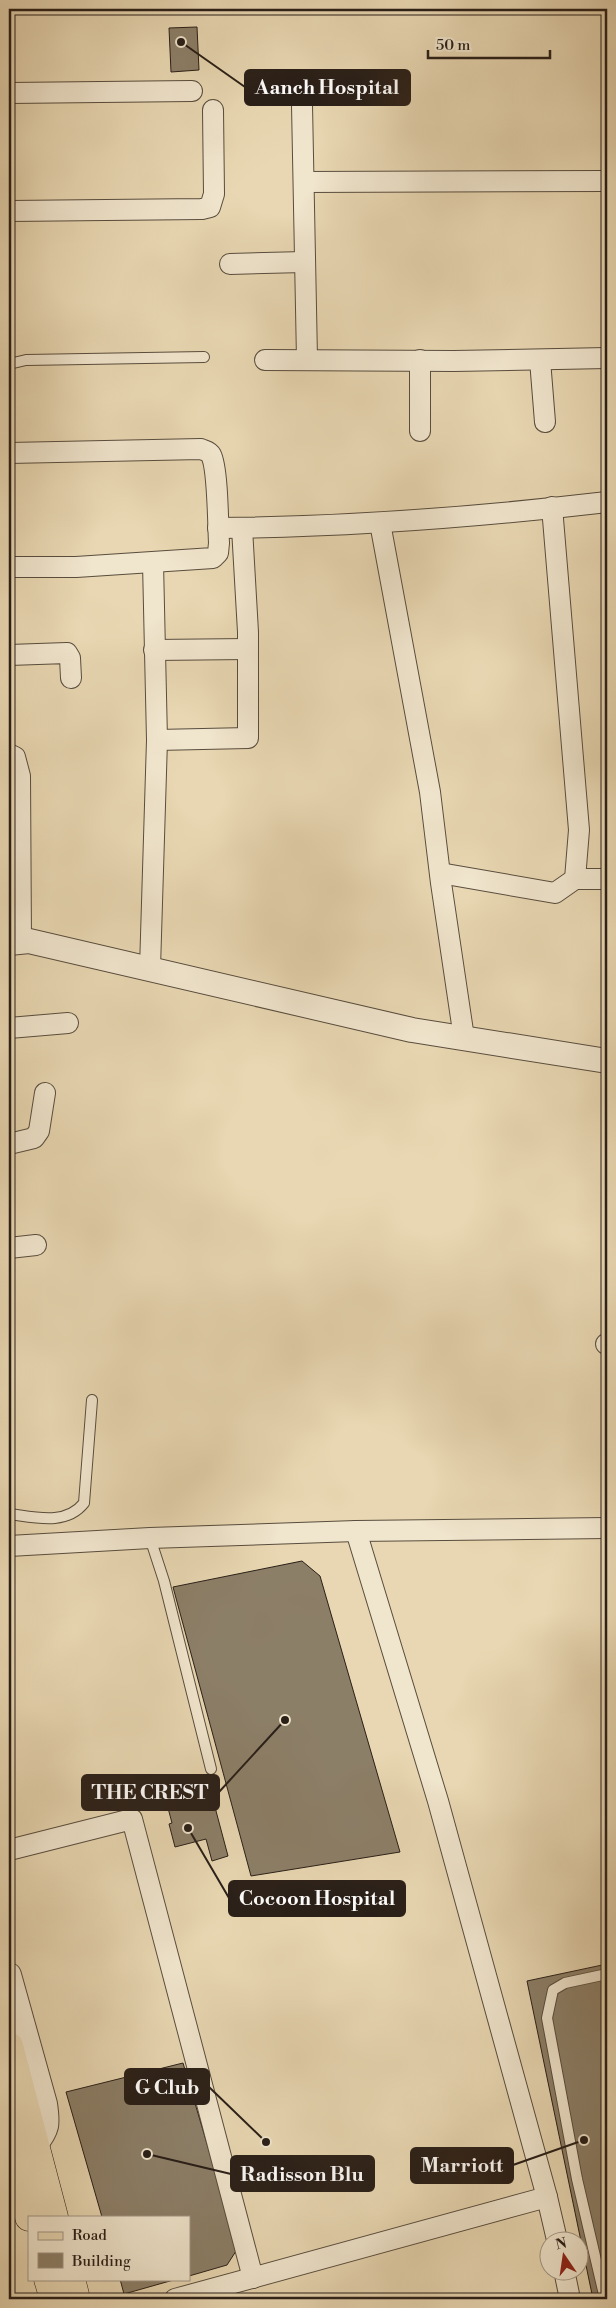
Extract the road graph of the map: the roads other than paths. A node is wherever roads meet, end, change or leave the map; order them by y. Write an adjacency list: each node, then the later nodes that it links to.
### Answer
1 (192, 91): 2 (street)
2 (9, 93)
3 (302, 105): 6 (street)
4 (214, 110): 7 (street)
5 (607, 181): 6 (street)
6 (304, 182): 8 (street)
7 (9, 211)
8 (304, 262): 9 (street); 12 (street)
9 (230, 264)
10 (204, 357): 16 (lane)
11 (607, 358): 15 (street)
12 (307, 359): 13 (street); 14 (street)
13 (264, 360)
14 (420, 360): 15 (street); 18 (street)
15 (540, 360): 17 (street)
16 (9, 364)
17 (545, 422)
18 (420, 431)
19 (9, 453): 23 (street)
20 (607, 502): 21 (street)
21 (552, 507): 22 (street); 34 (street)
22 (380, 523): 24 (street); 33 (street)
23 (218, 528): 24 (street); 25 (street)
24 (242, 528): 27 (street)
25 (153, 563): 26 (street); 28 (street)
26 (9, 567)
27 (248, 649): 28 (street); 31 (street)
28 (154, 650): 31 (street)
29 (9, 655): 30 (street)
30 (71, 678)
31 (157, 740): 37 (street)
32 (9, 754): 36 (street)
33 (440, 873): 34 (street); 40 (street)
34 (575, 879): 35 (street)
35 (607, 880)
36 (15, 942): 37 (street)
37 (150, 968): 40 (street)
38 (68, 1024): 39 (street)
39 (9, 1028)
40 (464, 1038): 41 (street)
41 (607, 1061)
42 (45, 1093): 43 (street)
43 (9, 1144)
44 (36, 1245): 45 (street)
45 (9, 1248)
46 (92, 1400): 47 (lane)
47 (9, 1514)
48 (607, 1528): 49 (street)
49 (356, 1531): 50 (street); 58 (street)
50 (150, 1538): 51 (street); 52 (lane)
51 (9, 1546)
52 (211, 1769)
53 (9, 1850): 62 (street)
54 (607, 1974): 70 (lane)
55 (9, 1975): 57 (street)
56 (9, 2046): 57 (main road)
57 (16, 2143): 59 (main road); 60 (main road)
58 (547, 2197): 61 (street); 62 (street)
59 (21, 2212)
60 (53, 2216)
61 (555, 2230)
62 (253, 2278): 68 (street)
63 (48, 2280): 66 (main road)
64 (71, 2280): 67 (main road)
65 (566, 2280): 69 (street)
66 (54, 2299)
67 (76, 2299)
68 (175, 2299)
69 (570, 2299)
70 (605, 2299)

